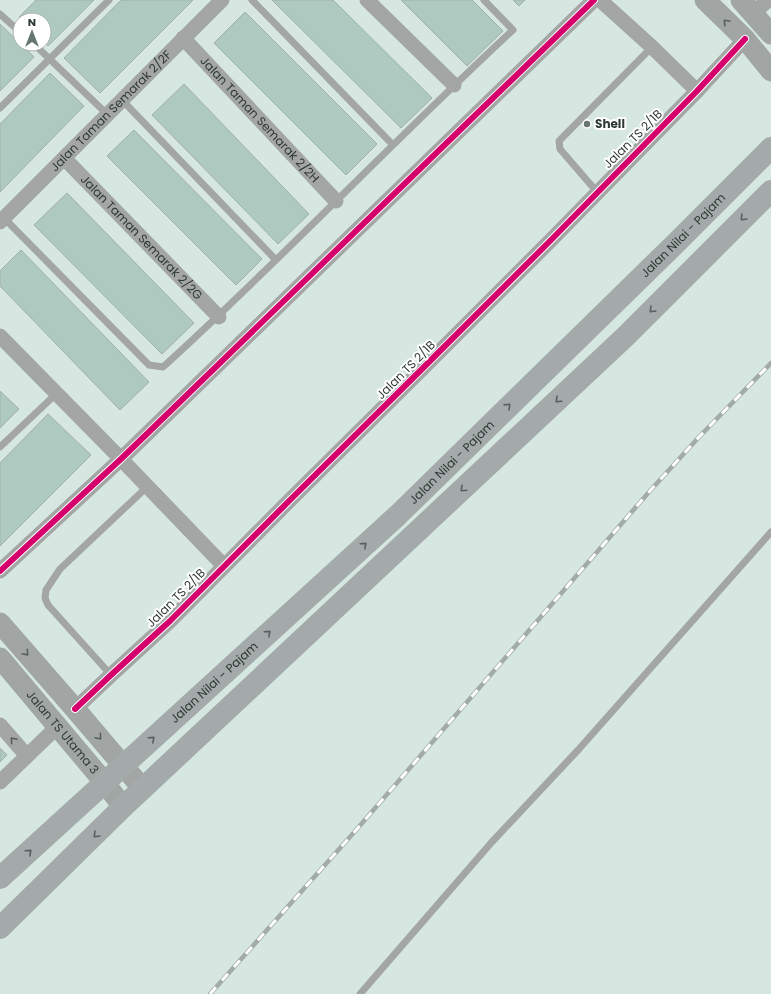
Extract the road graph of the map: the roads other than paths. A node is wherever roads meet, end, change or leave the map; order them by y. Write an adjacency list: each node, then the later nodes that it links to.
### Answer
1 (109, 0): 17 (lane)
2 (222, 0): 13 (street, Jalan Taman Semarak 2/2F)
3 (252, 0): 24 (lane)
4 (367, 0): 19 (street)
5 (484, 0): 19 (lane)
6 (594, 0): 36 (street)
7 (600, 0): 15 (street)
8 (705, 0): 14 (street, one-way to 8)
9 (754, 4): 12 (street)
10 (0, 14): 11 (lane)
11 (12, 25)
12 (771, 34)
13 (183, 38): 21 (street, Jalan Taman Semarak 2/2F); 29 (street, Jalan Taman Semarak 2/2H)
14 (745, 39): 18 (street); 20 (street, Jalan TS 2/1B)
15 (652, 47): 20 (street); 28 (lane)
16 (43, 52): 17 (lane)
17 (50, 58): 22 (lane); 23 (lane)
18 (771, 71)
19 (454, 84): 24 (lane)
20 (697, 91): 28 (street, Jalan TS 2/1B)
21 (122, 100): 23 (street, Jalan Taman Semarak 2/2F); 31 (lane)
22 (0, 108)
23 (108, 114): 26 (street, Jalan Taman Semarak 2/2F)
24 (393, 145): 29 (lane)
25 (769, 146): 48 (main road, Jalan Nilai - Pajam, one-way to 25)
26 (64, 158): 30 (street, Jalan Taman Semarak 2/2F); 32 (street, Jalan Taman Semarak 2/2G)
27 (771, 191): 51 (main road, one-way to 51)
28 (597, 192): 39 (street, Jalan TS 2/1B)
29 (336, 201): 31 (lane)
30 (2, 220): 32 (lane)
31 (276, 260): 32 (lane)
32 (219, 317)
33 (0, 336): 34 (street)
34 (56, 393): 35 (lane); 36 (street)
35 (0, 447)
36 (121, 459): 37 (street); 40 (street)
37 (148, 486): 39 (street); 43 (lane)
38 (771, 532): 55 (lane)
39 (224, 566): 43 (street, Jalan TS 2/1B)
40 (0, 571)
41 (0, 623): 44 (street, Jalan TS Utama 3, one-way to 44)
42 (0, 658): 46 (street, Jalan TS Utama 3)
43 (110, 674): 44 (street, Jalan TS 2/1B)
44 (75, 709): 48 (street, Jalan TS Utama 3, one-way to 48)
45 (0, 725): 47 (street, one-way to 45)
46 (57, 727): 47 (street); 50 (street, Jalan TS Utama 3)
47 (27, 756): 49 (street)
48 (123, 766): 50 (main road, Jalan Nilai - Pajam); 51 (street, Jalan TS Utama 3)
49 (0, 782)
50 (105, 783): 52 (street, Jalan TS Utama 3); 53 (main road, one-way to 50)
51 (143, 789): 52 (main road)
52 (123, 807): 54 (main road, one-way to 54)
53 (0, 878)
54 (0, 928)
55 (360, 994)

